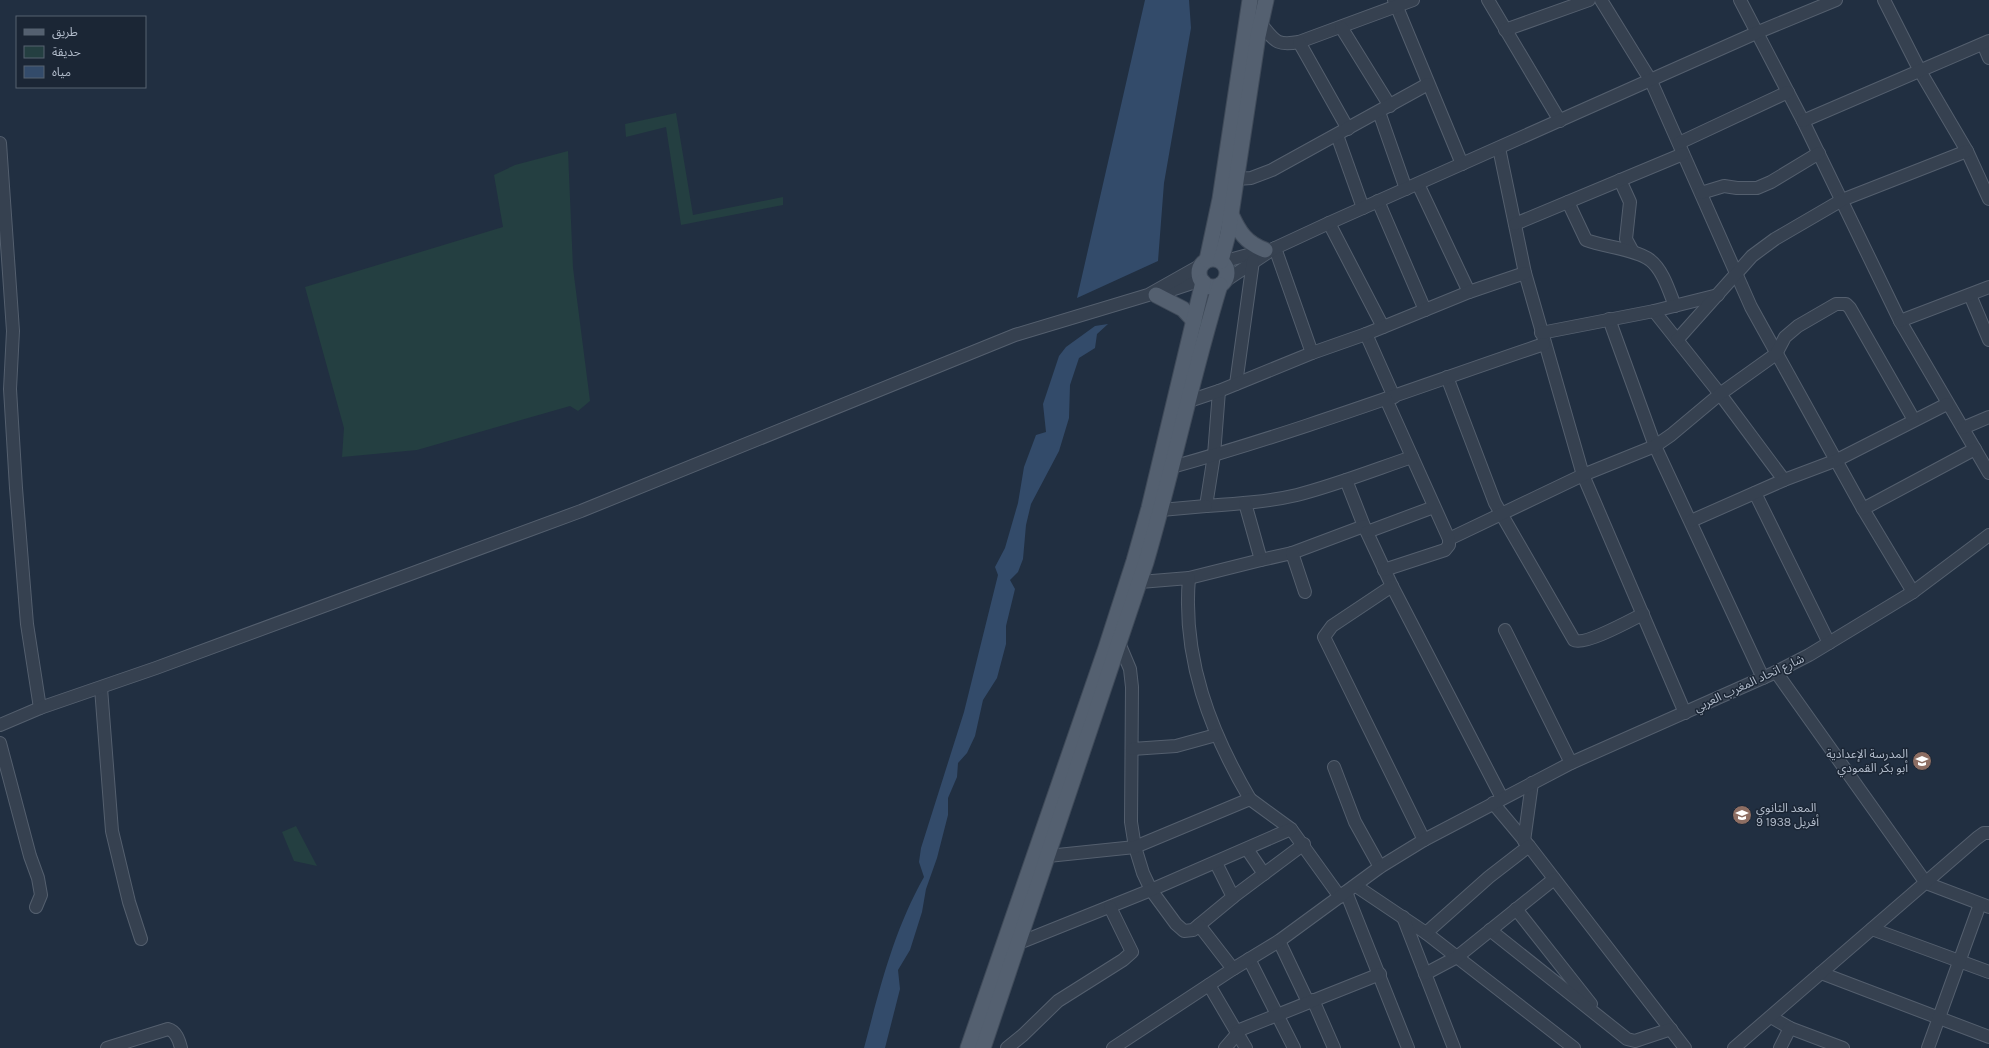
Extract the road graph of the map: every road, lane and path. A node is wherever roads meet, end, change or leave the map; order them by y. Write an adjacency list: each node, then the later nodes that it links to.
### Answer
1 (1250, 0): 50 (main road)
2 (1266, 0): 11 (main road)
3 (1413, 0): 10 (street)
4 (1488, 0): 13 (street)
5 (1589, 0): 13 (street)
6 (1601, 0): 19 (street)
7 (1740, 0): 14 (street)
8 (1836, 0): 14 (street)
9 (1884, 0): 18 (street)
10 (1395, 3): 12 (street); 20 (street)
11 (1261, 24): 15 (street); 34 (main road)
12 (1341, 27): 15 (street); 22 (street)
13 (1505, 30): 24 (street)
14 (1756, 33): 19 (street); 21 (street)
15 (1299, 42): 26 (street)
16 (1986, 42): 17 (street); 18 (street)
17 (1989, 58)
18 (1920, 71): 25 (street); 31 (street)
19 (1651, 81): 24 (street); 30 (street)
20 (1428, 84): 22 (street); 33 (street)
21 (1788, 92): 25 (street); 30 (street)
22 (1390, 106): 23 (street)
23 (1380, 112): 26 (street); 37 (street)
24 (1560, 121): 29 (street)
25 (1803, 121): 32 (street)
26 (1348, 129): 27 (street)
27 (1337, 135): 34 (street); 43 (street)
28 (0, 143): 119 (street)
29 (1498, 148): 33 (street); 46 (street)
30 (1681, 148): 35 (street); 38 (street)
31 (1967, 151): 39 (street); 40 (street)
32 (1819, 153): 38 (street); 40 (street)
33 (1462, 164): 36 (street)
34 (1237, 179): 44 (main road)
35 (1620, 180): 42 (street); 48 (street)
36 (1418, 184): 37 (street); 56 (street)
37 (1406, 189): 41 (street)
38 (1701, 193): 52 (street)
39 (1989, 199)
40 (1842, 200): 52 (street); 64 (street)
41 (1378, 201): 43 (street); 61 (street)
42 (1568, 202): 46 (street); 48 (street)
43 (1363, 208): 45 (street)
44 (1231, 214): 47 (main road); 50 (main road)
45 (1329, 223): 47 (street); 66 (street)
46 (1515, 224): 51 (street)
47 (1271, 249): 49 (street); 50 (street); 71 (street)
48 (1633, 252): 60 (street)
49 (1253, 261): 54 (street); 74 (street)
50 (1213, 262): 53 (main road); 54 (main road); 57 (street)
51 (1525, 273): 56 (street); 68 (street)
52 (1737, 273): 58 (street); 72 (street)
53 (1202, 281): 54 (main road); 57 (street); 65 (main road)
54 (1222, 283): 78 (main road)
55 (1989, 287): 59 (street)
56 (1469, 292): 61 (street)
57 (1152, 295): 65 (main road); 118 (street)
58 (1718, 295): 60 (street); 69 (street)
59 (1970, 295): 64 (street); 70 (street)
60 (1675, 306): 62 (street)
61 (1425, 310): 66 (street)
62 (1654, 311): 63 (street); 69 (street)
63 (1609, 319): 68 (street); 83 (street)
64 (1900, 320): 79 (street)
65 (1194, 321): 178 (main road)
66 (1383, 327): 67 (street)
67 (1366, 334): 71 (street); 77 (street)
68 (1542, 339): 73 (street); 90 (street)
69 (1677, 340): 76 (street)
70 (1989, 340)
71 (1312, 353): 74 (street)
72 (1776, 354): 76 (street); 81 (street); 87 (street)
73 (1447, 377): 77 (street); 99 (street)
74 (1236, 384): 75 (street)
75 (1219, 391): 78 (street); 85 (street)
76 (1720, 394): 83 (street); 92 (street)
77 (1390, 398): 85 (street); 86 (street)
78 (1189, 400): 88 (main road)
79 (1948, 404): 81 (street); 82 (street)
80 (1989, 417): 82 (street)
81 (1914, 420): 87 (street)
82 (1963, 428): 84 (street)
83 (1654, 446): 90 (street); 100 (street)
84 (1975, 449): 89 (street); 97 (street)
85 (1214, 455): 88 (street); 95 (street)
86 (1412, 456): 91 (street); 96 (street)
87 (1837, 460): 92 (street); 97 (street)
88 (1172, 467): 98 (main road)
89 (1989, 473)
90 (1583, 475): 99 (street); 112 (street)
91 (1346, 480): 94 (street); 101 (street)
92 (1784, 480): 93 (street)
93 (1755, 493): 100 (street); 115 (street)
94 (1245, 503): 95 (street); 105 (street)
95 (1206, 506): 98 (street)
96 (1434, 507): 101 (street); 103 (street)
97 (1863, 509): 111 (street)
98 (1161, 510): 108 (main road)
99 (1501, 513): 103 (street); 112 (street)
100 (1691, 521): 117 (street)
101 (1365, 529): 104 (street); 106 (street)
102 (1989, 535): 111 (street, شارع اتحاد المغرب العربي)
103 (1449, 539): 106 (street)
104 (1292, 553): 105 (street); 110 (street)
105 (1261, 560): 107 (street)
106 (1384, 570): 109 (street)
107 (1189, 578): 108 (street); 122 (street)
108 (1140, 582): 114 (main road)
109 (1392, 586): 129 (street); 132 (street)
110 (1305, 592)
111 (1913, 592): 115 (street, شارع اتحاد المغرب العربي)
112 (1643, 614): 120 (street)
113 (1505, 630): 125 (street)
114 (1120, 643): 124 (street); 137 (main road)
115 (1829, 643): 116 (street, شارع اتحاد المغرب العربي)
116 (1776, 672): 117 (street, شارع اتحاد المغرب العربي); 142 (street)
117 (1763, 678): 120 (street, شارع اتحاد المغرب العربي)
118 (101, 688): 119 (street); 155 (street)
119 (40, 708): 121 (street)
120 (1685, 713): 125 (street, شارع اتحاد المغرب العربي)
121 (0, 725)
122 (1216, 735): 124 (street); 128 (street)
123 (0, 743): 147 (street)
124 (1132, 749): 135 (street)
125 (1571, 764): 127 (street, شارع اتحاد المغرب العربي)
126 (1334, 767): 139 (street)
127 (1532, 783): 129 (street, شارع اتحاد المغرب العربي); 134 (street)
128 (1250, 799): 130 (street); 135 (street)
129 (1498, 801): 132 (street, شارع اتحاد المغرب العربي); 134 (street)
130 (1291, 829): 133 (street); 136 (street)
131 (1989, 833): 142 (street)
132 (1424, 840): 139 (street, شارع اتحاد المغرب العربي)
133 (1304, 844): 140 (street); 144 (street)
134 (1526, 844): 141 (street); 154 (street)
135 (1135, 847): 137 (street); 143 (street)
136 (1248, 849): 138 (street); 140 (street)
137 (1048, 856): 157 (main road)
138 (1216, 863): 143 (street); 145 (street)
139 (1380, 867): 144 (street, شارع اتحاد المغرب العربي)
140 (1264, 874): 145 (street)
141 (1554, 879): 149 (street); 173 (street)
142 (1926, 883): 146 (street); 152 (street)
143 (1151, 890): 148 (street); 151 (street)
144 (1347, 892): 150 (street); 156 (street, شارع اتحاد المغرب العربي); 164 (street)
145 (1233, 897): 151 (street)
146 (1984, 905): 160 (street)
147 (36, 907)
148 (1110, 907): 157 (street); 180 (street)
149 (1516, 909): 153 (street); 171 (street)
150 (1403, 917): 154 (street); 165 (street)
151 (1199, 925): 161 (street)
152 (1872, 929): 160 (street); 163 (street)
153 (1490, 930): 158 (street); 171 (street)
154 (1426, 933): 158 (street)
155 (141, 939)
156 (1279, 941): 159 (street, شارع اتحاد المغرب العربي); 167 (street)
157 (1019, 944): 179 (main road)
158 (1456, 957): 165 (street); 188 (street)
159 (1250, 959): 161 (street, شارع اتحاد المغرب العربي); 168 (street)
160 (1960, 961): 162 (street); 170 (street)
161 (1233, 969): 166 (street, شارع اتحاد المغرب العربي)
162 (1989, 972)
163 (1821, 973): 169 (street); 170 (street)
164 (1380, 974): 167 (street); 186 (street)
165 (1425, 974): 187 (street)
166 (1209, 985): 174 (street); 181 (street, شارع اتحاد المغرب العربي)
167 (1310, 1001): 168 (street); 185 (street)
168 (1276, 1014): 174 (street); 184 (street)
169 (1771, 1017): 172 (street); 190 (street)
170 (1939, 1018): 175 (street); 193 (street)
171 (1604, 1020): 173 (street)
172 (1790, 1028): 191 (street); 192 (street)
173 (1671, 1030): 189 (street)
174 (1237, 1032): 182 (street); 183 (street)
175 (1989, 1037)
176 (106, 1048): 177 (street)
177 (181, 1048)
178 (968, 1048)
179 (983, 1048)
180 (1007, 1048)
181 (1114, 1048)
182 (1225, 1048)
183 (1246, 1048)
184 (1294, 1048)
185 (1334, 1048)
186 (1408, 1048)
187 (1454, 1048)
188 (1574, 1048)
189 (1685, 1048)
190 (1734, 1048)
191 (1780, 1048)
192 (1843, 1048)
193 (1928, 1048)

